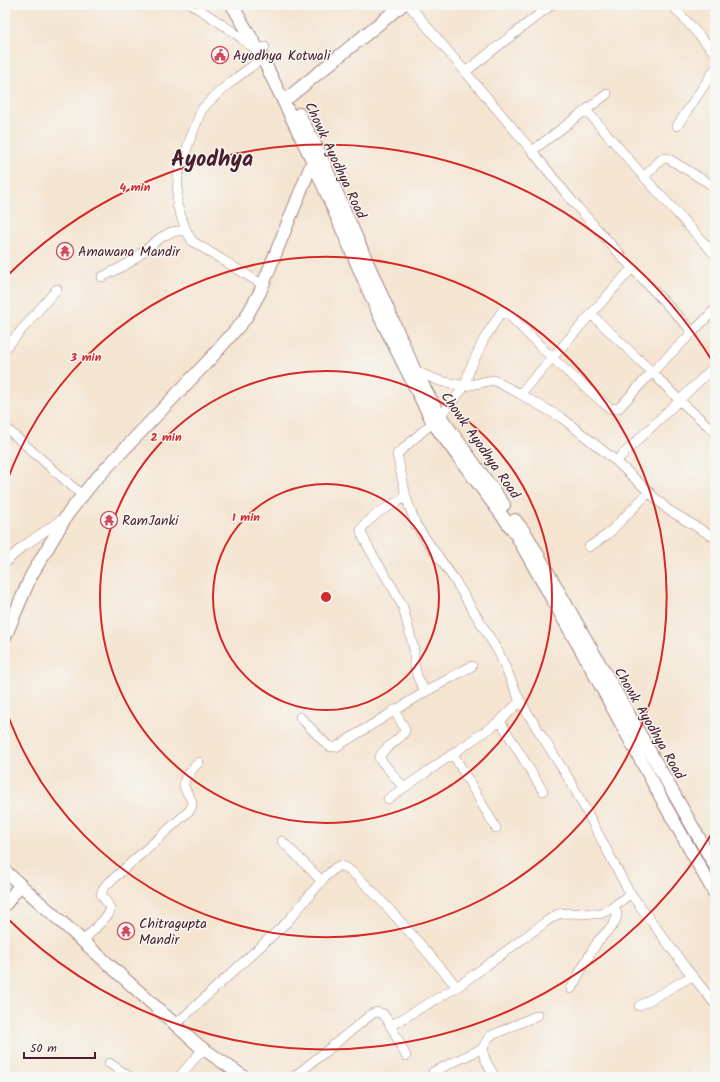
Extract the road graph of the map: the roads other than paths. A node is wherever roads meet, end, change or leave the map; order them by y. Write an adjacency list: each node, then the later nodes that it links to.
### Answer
1 (192, 5): 8 (street)
2 (232, 5): 8 (main road)
3 (242, 5): 8 (main road, Chowk Ayodhya Road)
4 (402, 5): 13 (main road)
5 (409, 5): 11 (street)
6 (551, 5): 11 (street)
7 (672, 5): 9 (street)
8 (262, 52): 13 (main road, Chowk Ayodhya Road); 18 (main road); 21 (street)
9 (715, 53)
10 (715, 69): 15 (street)
11 (465, 72): 17 (street)
12 (607, 94): 14 (street)
13 (289, 97): 16 (main road, Chowk Ayodhya Road)
14 (586, 110): 17 (street); 19 (street)
15 (677, 126)
16 (318, 150): 18 (main road); 33 (main road, Chowk Ayodhya Road)
17 (532, 151): 23 (street)
18 (313, 162): 25 (main road); 38 (main road)
19 (644, 177): 20 (street); 22 (street)
20 (715, 187)
21 (186, 230): 24 (street); 25 (street)
22 (715, 255)
23 (632, 268): 28 (street); 29 (street)
24 (102, 278)
25 (263, 285): 43 (main road)
26 (57, 289): 30 (street)
27 (715, 309): 29 (street)
28 (591, 314): 31 (street); 34 (street)
29 (693, 332): 34 (street)
30 (5, 349)
31 (552, 358): 34 (street); 35 (street); 36 (street)
32 (715, 366): 37 (street)
33 (415, 370): 35 (street); 38 (main road, Chowk Ayodhya Road)
34 (652, 372): 37 (street)
35 (465, 386): 36 (street); 38 (street)
36 (520, 394): 41 (street)
37 (679, 400): 40 (street); 41 (street)
38 (436, 420): 44 (street); 63 (main road, Chowk Ayodhya Road); 68 (main road)
39 (5, 427): 43 (street)
40 (715, 432)
41 (616, 461): 42 (street)
42 (648, 492): 46 (street); 47 (street)
43 (83, 496): 45 (main road)
44 (406, 497): 51 (street); 52 (street)
45 (68, 515): 48 (street); 49 (main road)
46 (715, 538)
47 (589, 547)
48 (5, 563)
49 (5, 637)
50 (472, 666): 51 (street)
51 (425, 692): 53 (street)
52 (520, 701): 55 (street); 67 (street)
53 (394, 710): 54 (street); 58 (street)
54 (300, 717)
55 (500, 721): 56 (street); 59 (street)
56 (453, 754): 58 (street); 61 (street)
57 (198, 762): 71 (street)
58 (404, 788): 60 (street)
59 (543, 791)
60 (388, 799)
61 (496, 828)
62 (282, 841): 65 (street)
63 (715, 866)
64 (5, 871): 66 (main road)
65 (322, 881): 73 (street); 78 (street)
66 (20, 885): 69 (main road); 71 (main road)
67 (631, 893): 70 (street); 72 (street)
68 (715, 894)
69 (5, 905)
70 (615, 905): 73 (street); 74 (street)
71 (82, 942): 78 (main road)
72 (692, 976): 75 (street); 76 (street)
73 (457, 986): 79 (street)
74 (571, 989)
75 (715, 1004)
76 (639, 1006)
77 (538, 1015): 80 (street)
78 (175, 1025): 81 (main road)
79 (390, 1026): 82 (street); 88 (street)
80 (483, 1048): 84 (street); 89 (street)
81 (203, 1049): 86 (street); 87 (main road)
82 (406, 1056)
83 (109, 1063): 85 (street)
84 (433, 1072)
85 (130, 1077)
86 (179, 1077)
87 (244, 1077)
88 (294, 1077)
89 (495, 1077)

